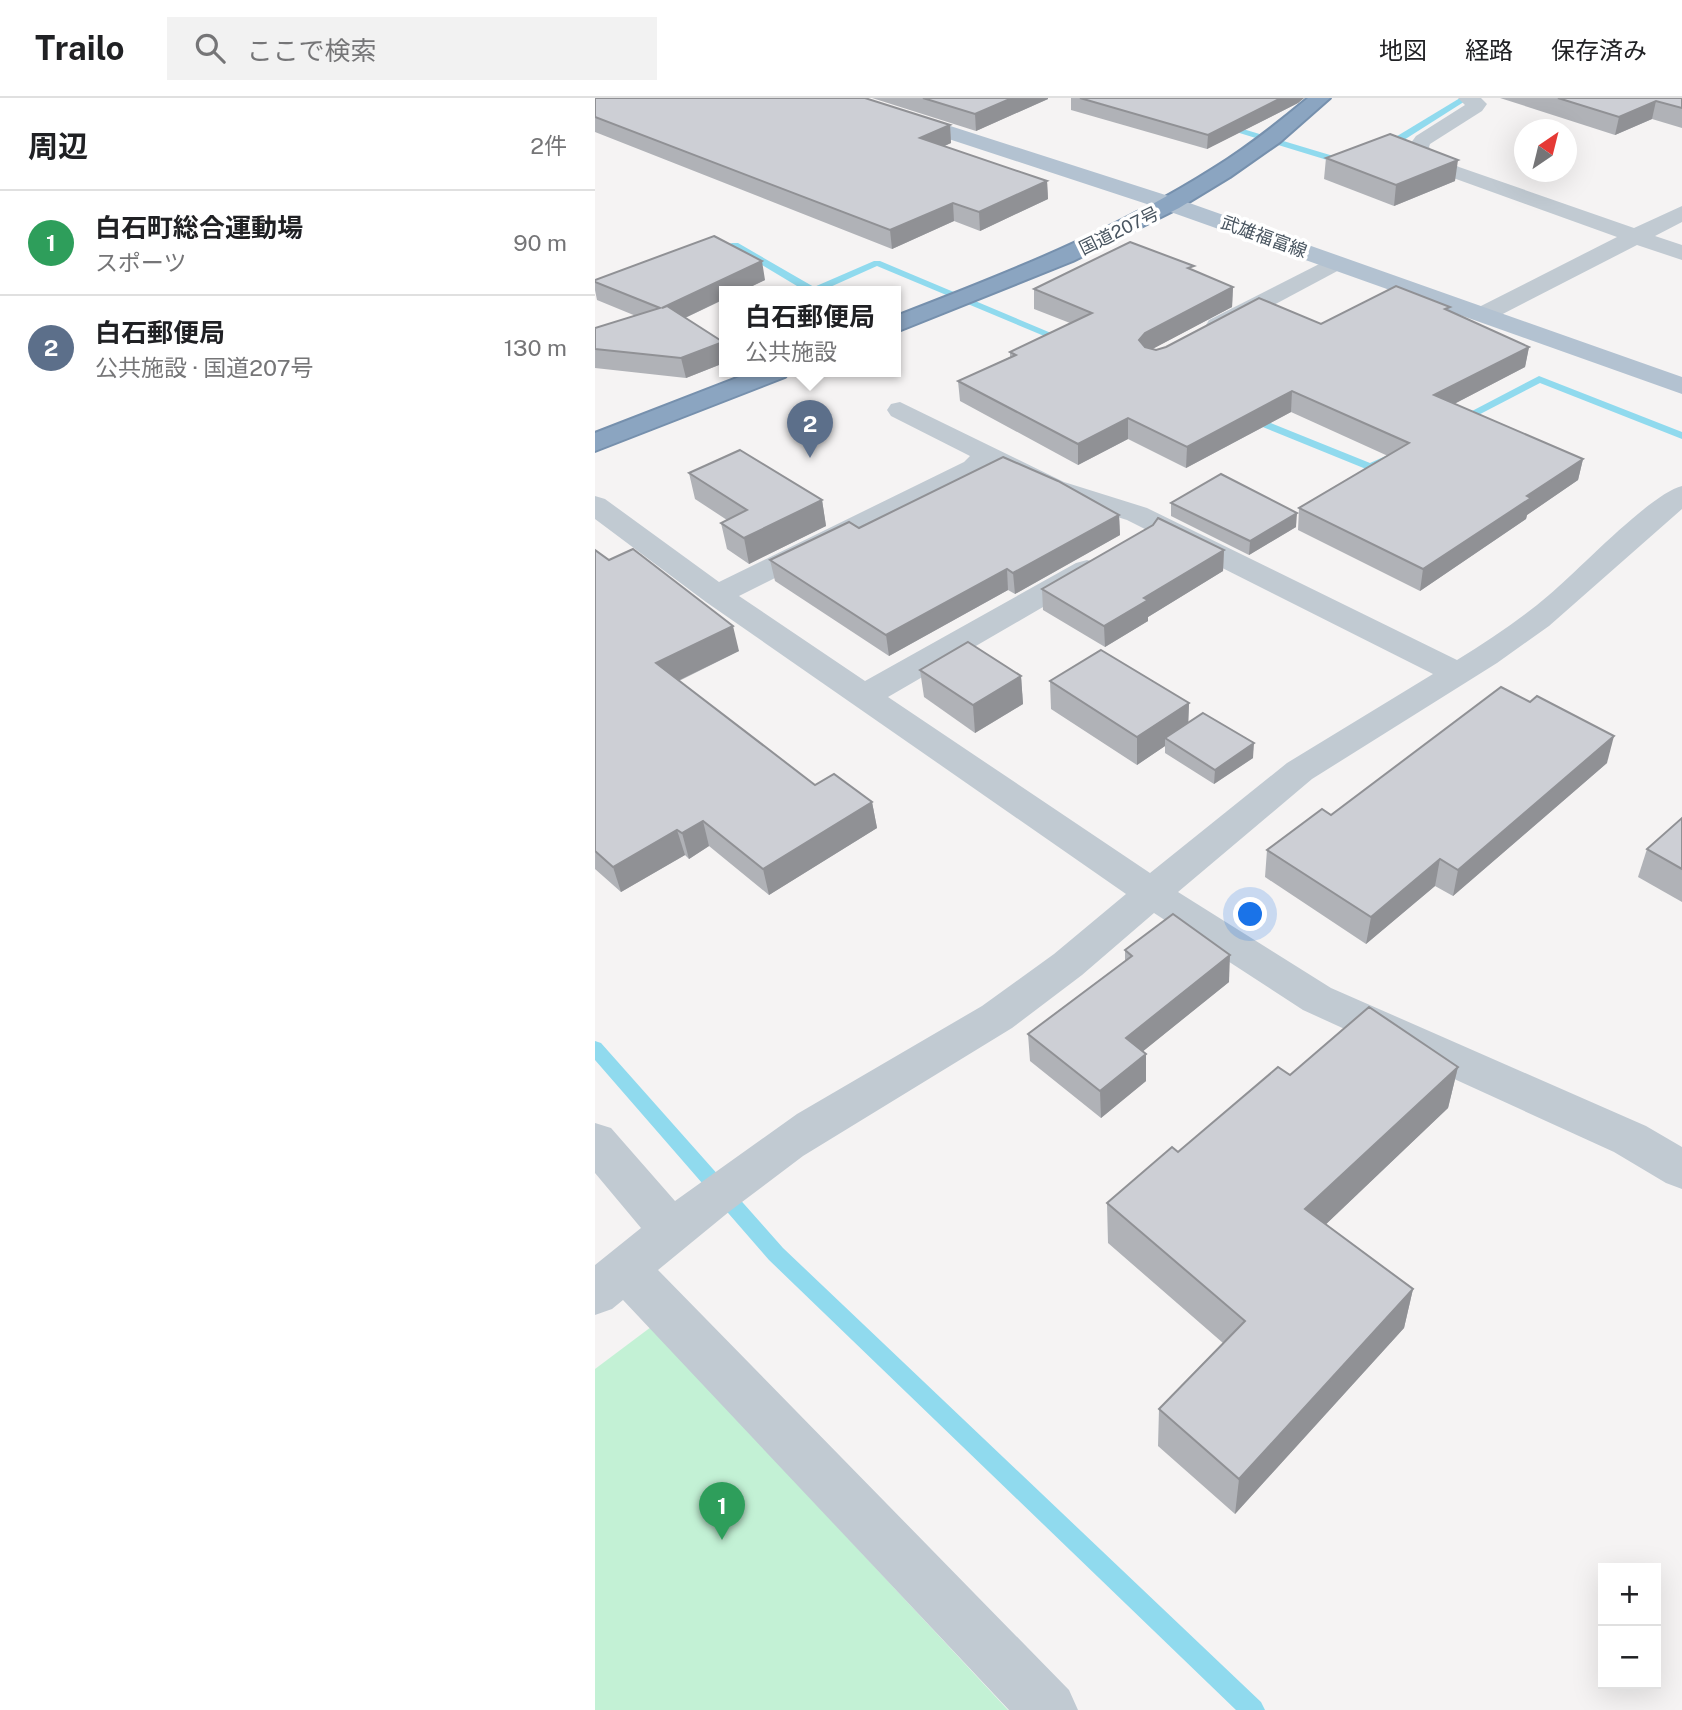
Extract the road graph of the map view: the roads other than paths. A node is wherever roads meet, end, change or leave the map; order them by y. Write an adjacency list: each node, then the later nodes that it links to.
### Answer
1 (843, 98): 4 (main road, 武雄福富線)
2 (1320, 98): 4 (highway, 国道207号)
3 (1471, 100): 6 (street)
4 (1173, 205): 8 (main road, 武雄福富線); 10 (highway, 国道207号)
5 (1682, 213): 6 (street)
6 (1635, 237): 7 (street); 9 (street)
7 (1682, 253)
8 (1335, 263): 9 (main road, 武雄福富線); 11 (street)
9 (1484, 314): 13 (main road, 武雄福富線)
10 (901, 323)
11 (1202, 334)
12 (763, 377): 15 (highway)
13 (1682, 386)
14 (900, 410): 16 (street)
15 (595, 443)
16 (987, 454): 19 (street); 20 (street)
17 (1682, 495): 21 (street)
18 (595, 505): 20 (street)
19 (1150, 520): 21 (street); 22 (street)
20 (717, 595): 22 (street)
21 (1456, 672): 23 (street)
22 (864, 696): 23 (street)
23 (1153, 894): 25 (street); 26 (street)
24 (595, 1141): 26 (street)
25 (1682, 1170)
26 (687, 1218): 27 (street)
27 (610, 1281): 28 (street)
28 (1049, 1710)

